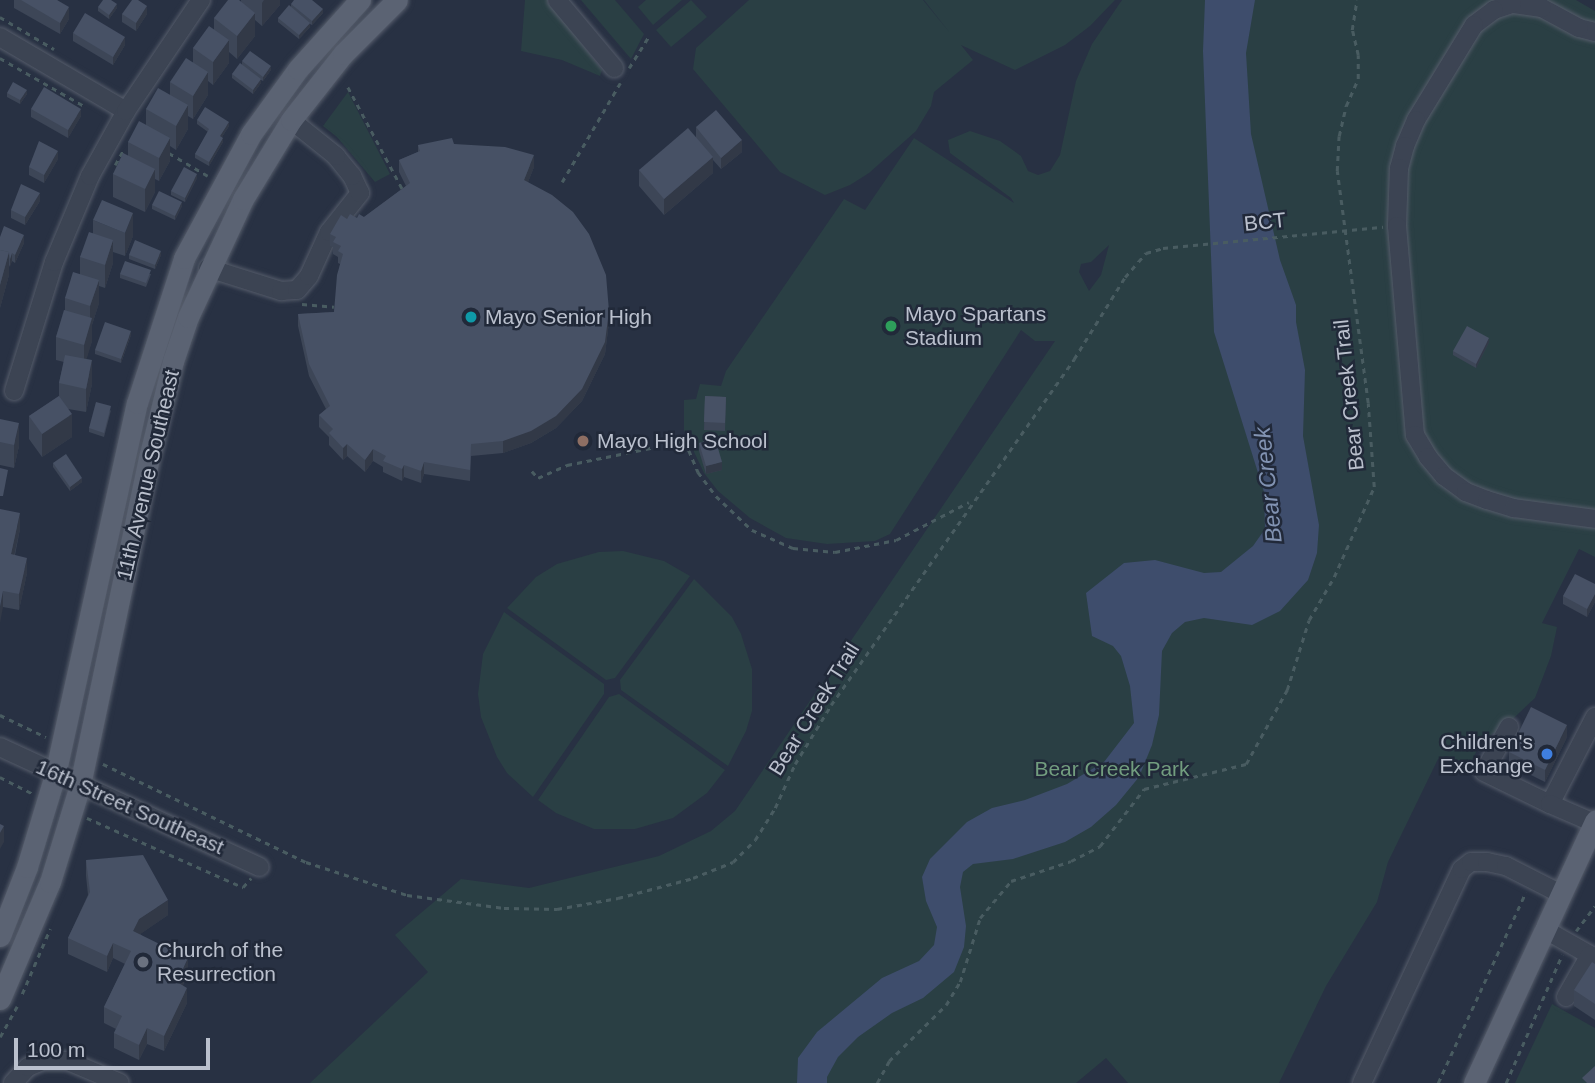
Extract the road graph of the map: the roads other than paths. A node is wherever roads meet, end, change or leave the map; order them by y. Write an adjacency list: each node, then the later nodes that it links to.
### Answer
1 (201, 0): 8 (street)
2 (360, 0): 17 (main road, 11th Avenue Southeast)
3 (397, 0): 9 (main road, 11th Avenue Southeast)
4 (557, 0): 7 (street)
5 (1595, 32): 12 (street)
6 (0, 37): 8 (street)
7 (622, 72)
8 (126, 111): 11 (street)
9 (291, 121): 10 (main road, 11th Avenue Southeast); 10 (street)
10 (208, 268): 18 (main road, 11th Avenue Southeast)
11 (14, 391)
12 (1595, 519)
13 (1595, 717): 16 (street)
14 (1509, 727): 19 (street)
15 (0, 747): 17 (street, 16th Street Southeast)
16 (1588, 747): 19 (street)
17 (55, 775): 18 (street, 16th Street Southeast); 24 (main road, 11th Avenue Southeast)
18 (80, 785): 21 (street, 16th Street Southeast); 27 (main road, 11th Avenue Southeast)
19 (1550, 804): 20 (street)
20 (1594, 822): 22 (main road)
21 (260, 867)
22 (1559, 893): 23 (main road); 30 (street)
23 (1544, 929): 25 (street); 31 (main road)
24 (0, 936)
25 (1592, 957): 26 (street)
26 (1566, 997)
27 (0, 999)
28 (13, 1083): 29 (street)
29 (120, 1083)
30 (1362, 1083)
31 (1474, 1083)

